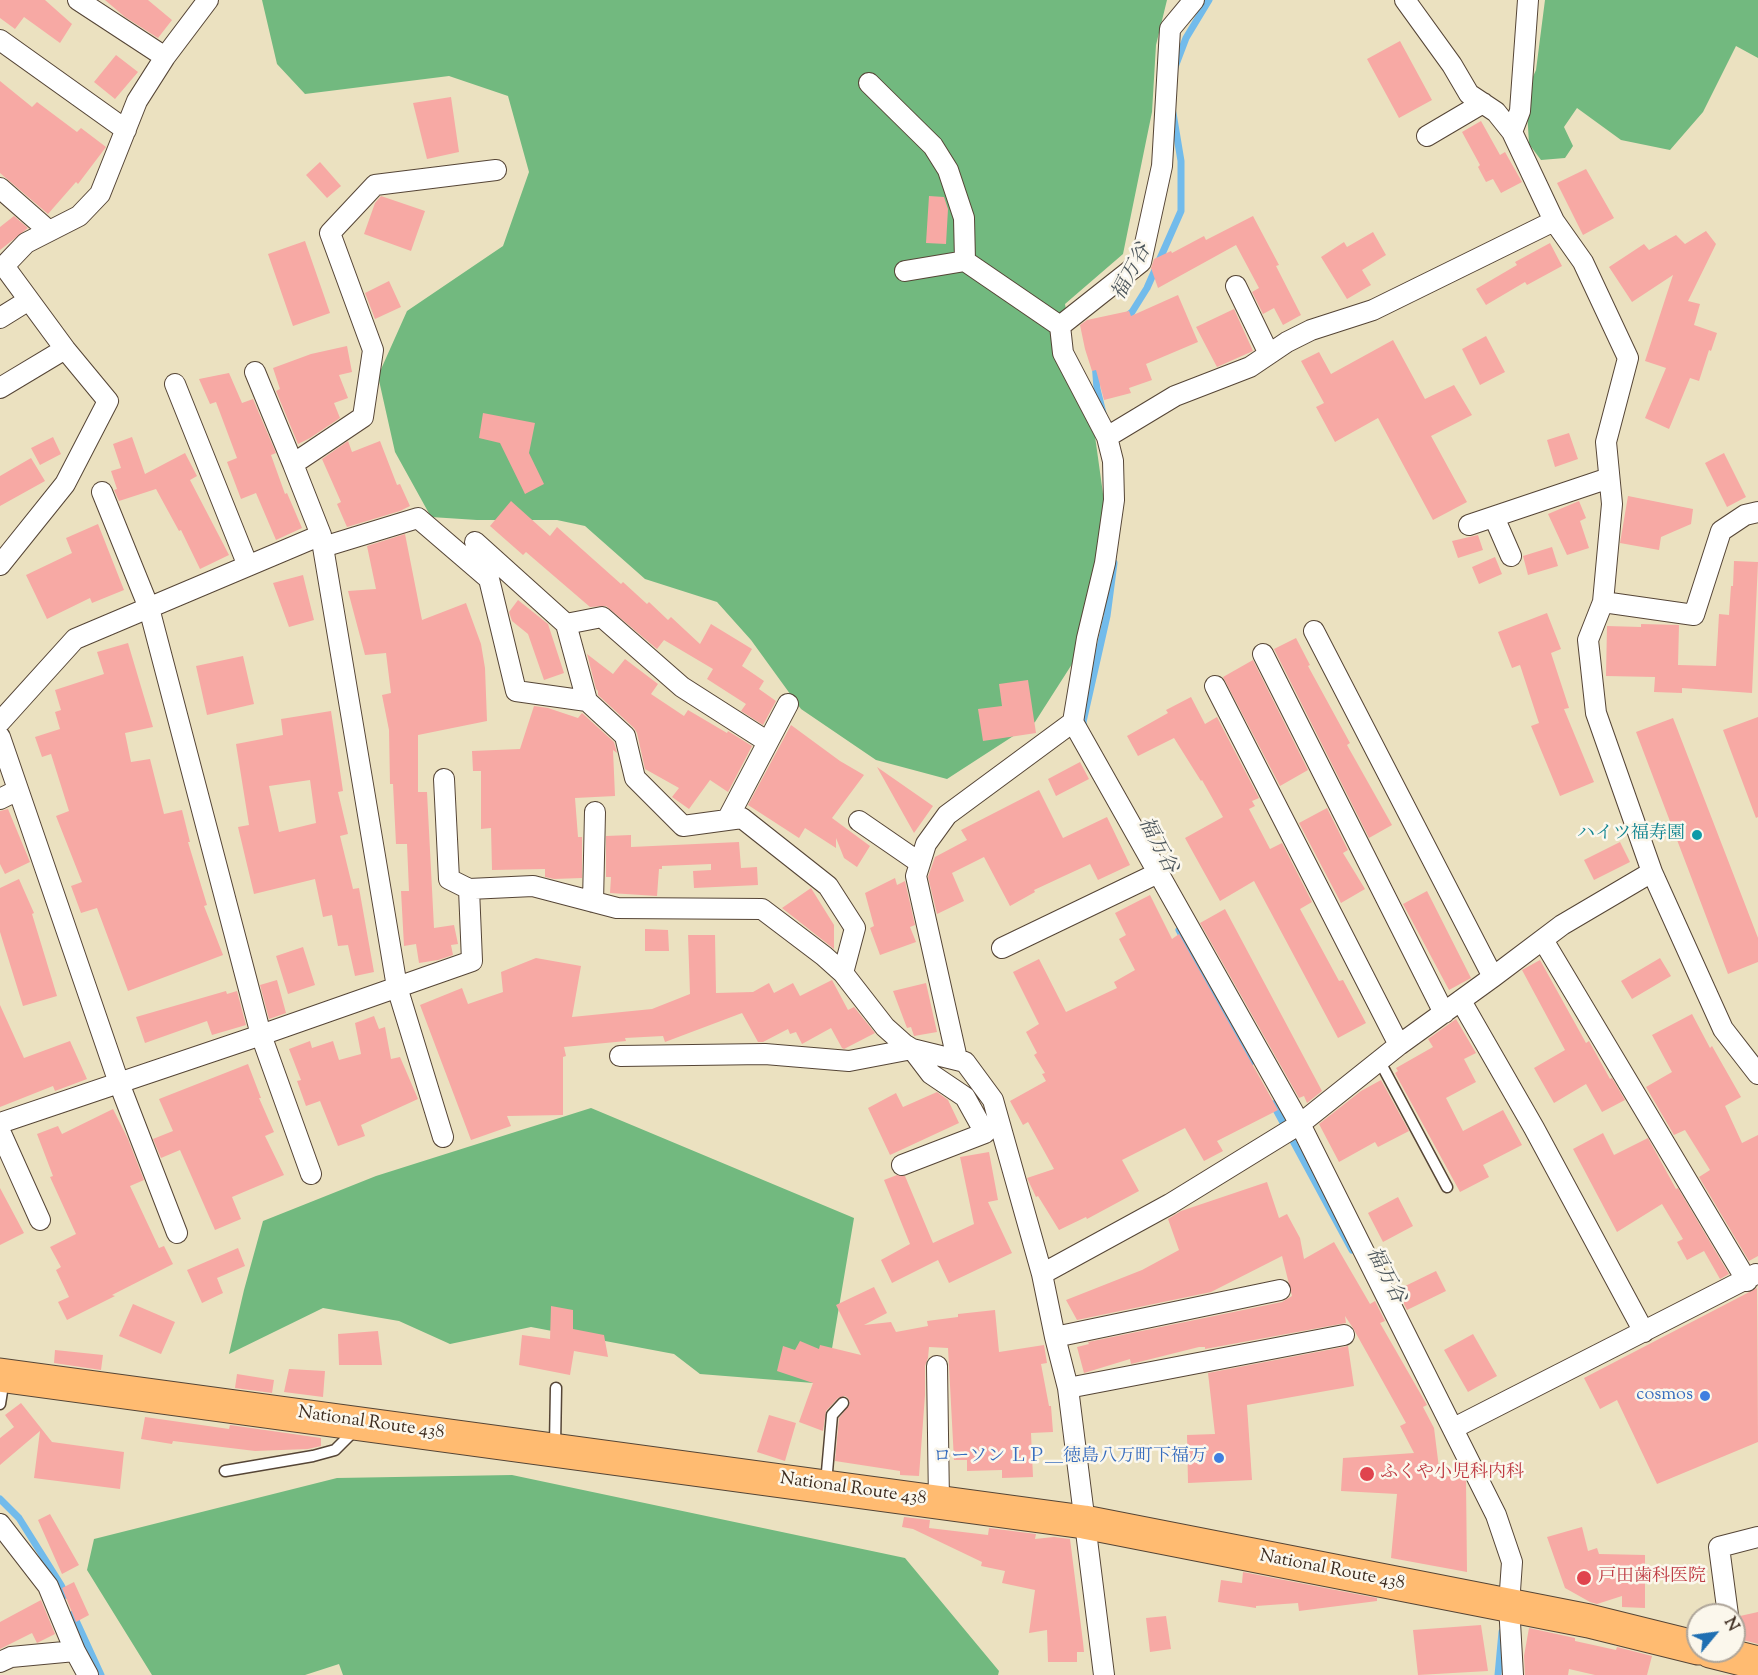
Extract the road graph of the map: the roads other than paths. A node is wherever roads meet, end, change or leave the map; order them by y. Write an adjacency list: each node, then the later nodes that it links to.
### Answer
1 (78, 0): 7 (street)
2 (208, 0): 7 (street)
3 (1194, 0): 22 (street)
4 (1405, 0): 9 (street)
5 (1528, 0): 11 (street)
6 (0, 40): 10 (street)
7 (165, 57): 10 (street)
8 (869, 83): 17 (street)
9 (1483, 103): 11 (street); 12 (street)
10 (126, 130): 16 (street)
11 (1512, 132): 15 (street)
12 (1427, 136)
13 (496, 170): 29 (street)
14 (0, 188): 16 (street)
15 (1554, 220): 24 (street); 30 (street)
16 (49, 231): 20 (street)
17 (966, 261): 18 (street); 22 (street)
18 (904, 271)
19 (1236, 286): 24 (street)
20 (29, 300): 21 (street); 23 (street)
21 (0, 318)
22 (1060, 326): 28 (street)
23 (65, 349): 27 (street); 38 (street)
24 (1269, 354): 28 (street)
25 (255, 372): 29 (street)
26 (175, 384): 39 (street)
27 (0, 388)
28 (1107, 437): 49 (street)
29 (293, 465): 35 (street)
30 (1609, 478): 33 (street); 40 (street)
31 (102, 492): 41 (street)
32 (1758, 512): 40 (street)
33 (1494, 517): 34 (street); 37 (street)
34 (1468, 525)
35 (322, 541): 39 (street); 46 (street); 67 (street)
36 (474, 542): 42 (street)
37 (1511, 556)
38 (0, 566)
39 (248, 566): 41 (street)
40 (1603, 603): 59 (street)
41 (149, 608): 48 (street); 70 (street)
42 (566, 624): 46 (street); 51 (street)
43 (1314, 631): 66 (street)
44 (1263, 654): 69 (street)
45 (1215, 686): 71 (street)
46 (587, 701): 56 (street)
47 (788, 704): 51 (street)
48 (0, 722)
49 (1072, 722): 58 (street); 60 (street)
50 (0, 737): 53 (street)
51 (768, 742): 56 (street)
52 (444, 779): 61 (street)
53 (18, 790): 54 (street); 77 (street)
54 (0, 800)
55 (595, 812): 62 (street)
56 (727, 820): 65 (street)
57 (860, 821): 58 (street)
58 (920, 863): 74 (street)
59 (1652, 872): 63 (street); 76 (street)
60 (1158, 873): 64 (street); 79 (street)
61 (470, 889): 62 (street); 67 (street)
62 (593, 902): 65 (street)
63 (1543, 940): 66 (street); 88 (street)
64 (1002, 948)
65 (843, 973): 72 (street)
66 (1493, 977): 68 (street)
67 (397, 987): 70 (street); 81 (street)
68 (1461, 1001): 69 (street); 90 (street)
69 (1444, 1013): 71 (street)
70 (261, 1035): 77 (street); 83 (street)
71 (1399, 1045): 75 (street)
72 (912, 1049): 73 (street); 74 (street); 82 (street)
73 (620, 1056)
74 (957, 1059): 87 (street)
75 (1379, 1060): 79 (street); 84 (lane)
76 (1758, 1074)
77 (119, 1083): 78 (street); 86 (street)
78 (0, 1123)
79 (1300, 1124): 87 (street); 99 (street)
80 (0, 1131): 85 (street)
81 (443, 1137)
82 (902, 1165)
83 (311, 1174)
84 (1447, 1187)
85 (40, 1220)
86 (177, 1233)
87 (1042, 1274): 92 (street)
88 (1752, 1277): 90 (street)
89 (1280, 1290): 92 (street)
90 (1644, 1332): 99 (street)
91 (1344, 1335): 96 (street)
92 (1055, 1337): 96 (street)
93 (937, 1366): 103 (street)
94 (2, 1385): 98 (highway, National Route 438)
95 (556, 1388): 100 (lane)
96 (1068, 1388): 104 (street)
97 (843, 1403): 102 (lane)
98 (362, 1423): 100 (highway, National Route 438); 101 (lane)
99 (1454, 1428): 108 (street)
100 (555, 1449): 102 (highway, National Route 438)
101 (225, 1471)
102 (825, 1486): 103 (highway, National Route 438)
103 (939, 1502): 104 (highway, National Route 438)
104 (1084, 1522): 108 (highway, National Route 438); 113 (street)
105 (0, 1524): 110 (street)
106 (1758, 1537): 107 (street)
107 (1726, 1603)
108 (1509, 1605): 109 (highway, National Route 438); 114 (street)
109 (1686, 1645)
110 (75, 1651): 111 (street); 112 (street)
111 (0, 1662)
112 (88, 1675)
113 (1104, 1675)
114 (1513, 1675)

